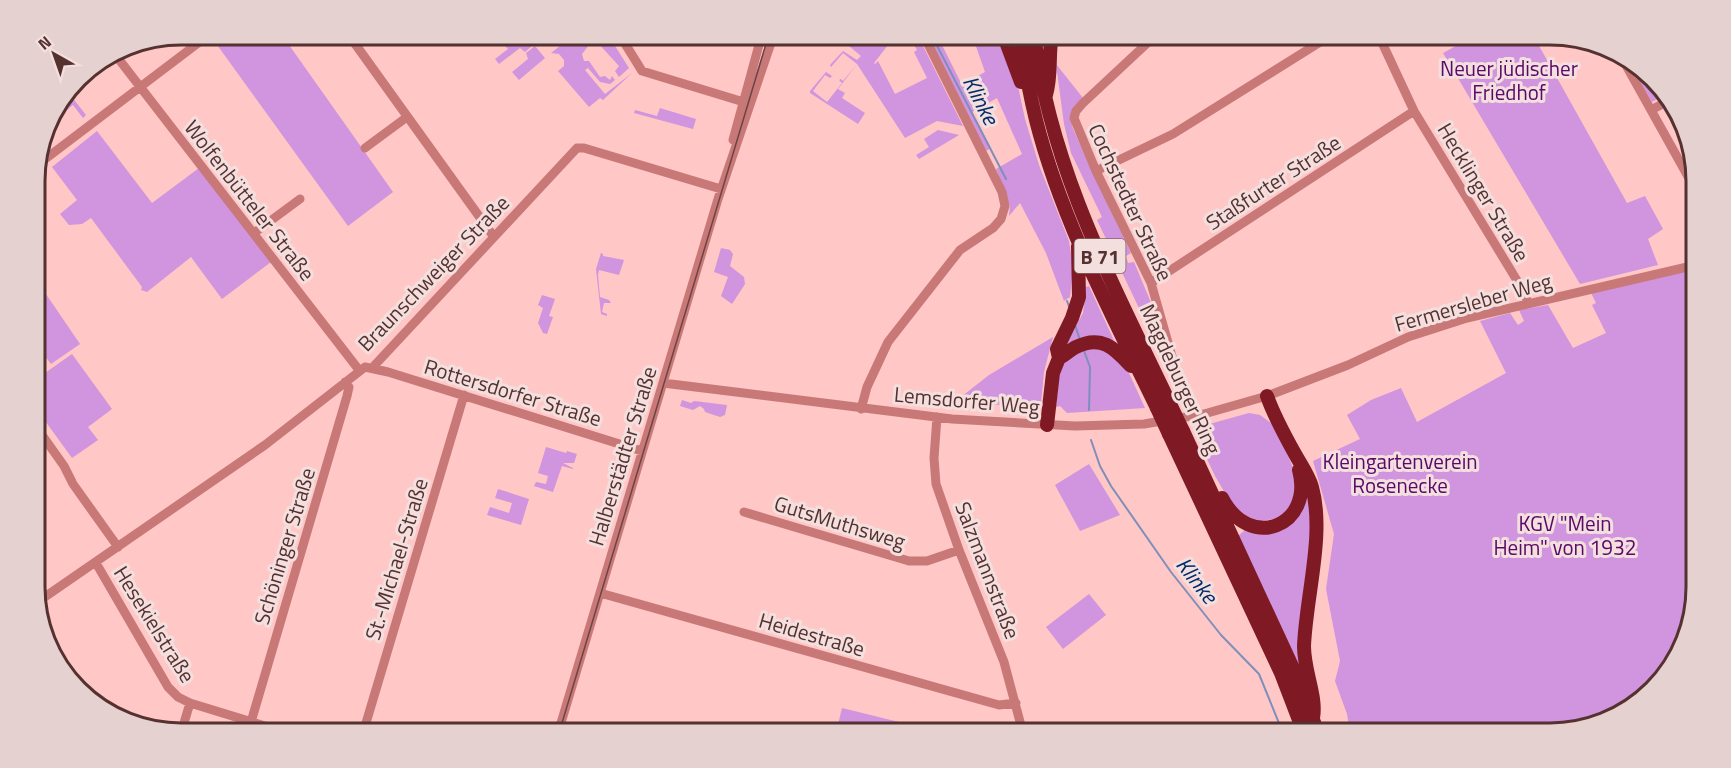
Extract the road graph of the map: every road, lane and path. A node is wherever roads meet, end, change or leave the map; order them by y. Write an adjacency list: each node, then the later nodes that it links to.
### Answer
1 (195, 45): 16 (street)
2 (356, 45): 22 (street)
3 (626, 45): 18 (street)
4 (760, 45): 18 (street, Halberstädter Straße)
5 (770, 45): 18 (street, Halberstädter Straße)
6 (928, 45): 46 (street)
7 (1007, 45): 23 (highway)
8 (1022, 45): 23 (highway, Magdeburger Ring / B 71)
9 (1036, 45): 17 (highway, Magdeburger Ring / B 71)
10 (1051, 45): 17 (highway)
11 (1145, 45): 26 (street, Cochstedter Straße)
12 (1315, 45): 26 (street)
13 (1383, 45): 21 (street, Hecklinger Straße)
14 (119, 60): 16 (street, Wolfenbütteler Straße)
15 (1629, 70): 20 (street)
16 (140, 87): 25 (street); 30 (street, Wolfenbütteler Straße)
17 (1044, 99): 45 (highway, Magdeburger Ring / B 71)
18 (747, 102): 28 (street, Halberstädter Straße)
19 (1662, 104): 20 (street)
20 (1651, 110): 27 (street)
21 (1414, 111): 34 (street, Staßfurter Straße); 35 (street, Hecklinger Straße)
22 (407, 117): 24 (street); 31 (street)
23 (1036, 121): 32 (highway, Magdeburger Ring / B 71)
24 (365, 148)
25 (47, 157)
26 (1096, 171): 34 (street, Cochstedter Straße)
27 (1685, 172)
28 (721, 189): 31 (street, Braunschweiger Straße); 42 (street, Halberstädter Straße)
29 (300, 199): 30 (street)
30 (254, 233): 38 (street, Wolfenbütteler Straße)
31 (494, 237): 37 (street, Braunschweiger Straße)
32 (1078, 238): 36 (highway); 39 (highway, Magdeburger Ring / B 71)
33 (1686, 267): 35 (street, Fermersleber Weg)
34 (1151, 283): 40 (street, Cochstedter Straße)
35 (1528, 303): 44 (street, Fermersleber Weg)
36 (1063, 356): 39 (highway); 48 (highway)
37 (373, 367): 38 (street, Braunschweiger Straße); 43 (street, Rottersdorfer Straße)
38 (359, 370): 41 (street, Braunschweiger Straße)
39 (1141, 374): 45 (highway, Magdeburger Ring / B 71)
40 (1179, 381)
41 (345, 382): 55 (street, Braunschweiger Straße); 63 (street, Schöninger Straße)
42 (663, 383): 46 (street, Lemsdorfer Weg); 51 (street, Halberstädter Straße)
43 (464, 395): 51 (street, Rottersdorfer Straße); 66 (street, St.-Michael-Straße)
44 (1267, 396): 48 (street, Lemsdorfer Weg); 52 (highway)
45 (1164, 407): 49 (highway, Magdeburger Ring / B 71, bridge)
46 (861, 409): 47 (street, Lemsdorfer Weg)
47 (937, 417): 48 (street, Lemsdorfer Weg); 56 (street, Salzmannstraße)
48 (1047, 425)
49 (1176, 433): 53 (highway, Magdeburger Ring / B 71); 69 (highway, Magdeburger Ring / B 71)
50 (45, 439): 55 (street)
51 (642, 451): 58 (street, Halberstädter Straße)
52 (1295, 454): 53 (highway); 62 (highway)
53 (1206, 483): 62 (highway, Magdeburger Ring / B 71)
54 (744, 512): 56 (street, GutsMuthsweg)
55 (118, 547): 57 (street, Braunschweiger Straße)
56 (959, 550): 61 (street, Salzmannstraße)
57 (96, 563): 59 (street, Braunschweiger Straße); 60 (street, Hesekielstraße)
58 (600, 593): 61 (street, Heidestraße); 67 (street, Halberstädter Straße)
59 (46, 597)
60 (190, 703): 63 (street, Hesekielstraße); 64 (street)
61 (1016, 703): 68 (street, Salzmannstraße)
62 (1313, 718): 70 (highway, Magdeburger Ring / B 71)
63 (250, 722): 65 (street, Hesekielstraße)
64 (184, 723)
65 (253, 723)
66 (366, 723)
67 (561, 723)
68 (1021, 723)
69 (1300, 723)
70 (1315, 723)

